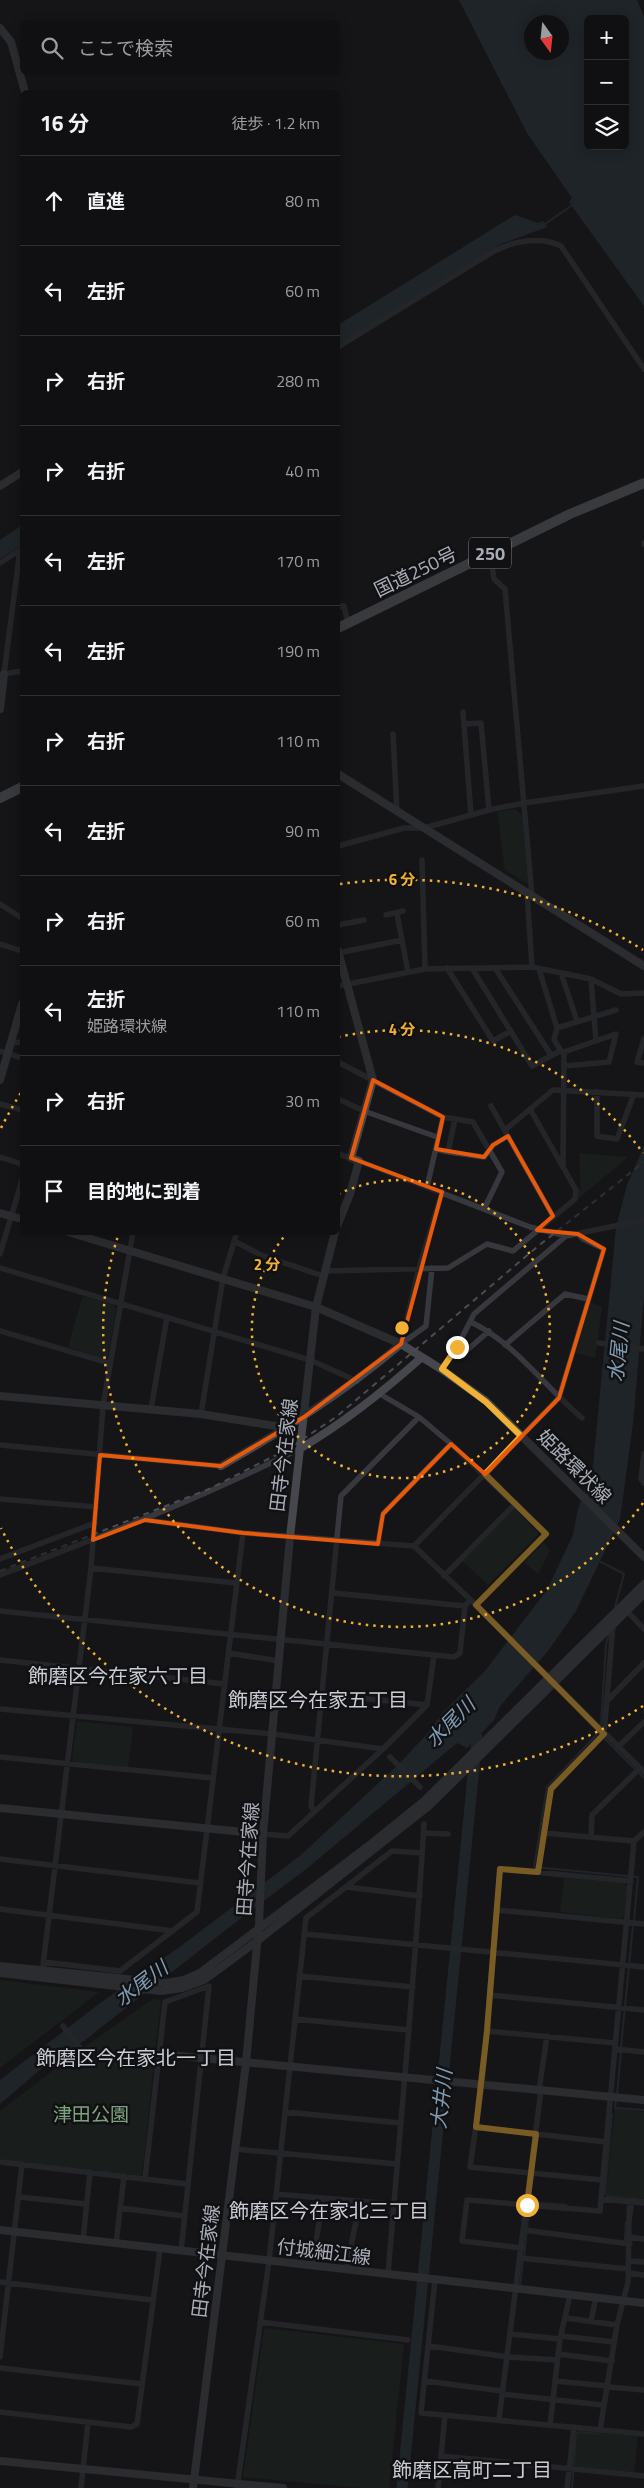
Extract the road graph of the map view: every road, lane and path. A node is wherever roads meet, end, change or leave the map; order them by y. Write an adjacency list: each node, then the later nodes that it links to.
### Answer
1 (0, 28): 2 (street)
2 (20, 73)
3 (21, 75): 4 (street)
4 (24, 90)
5 (340, 346): 6 (street)
6 (644, 369)
7 (20, 473): 9 (street)
8 (644, 482): 11 (highway, 国道250号 / 250)
9 (0, 486)
10 (20, 550): 13 (street)
11 (490, 553): 15 (highway, 国道250号 / 250); 27 (street)
12 (20, 556): 18 (street)
13 (0, 563)
14 (340, 607): 15 (street)
15 (348, 623): 16 (highway, 国道250号 / 250)
16 (340, 627)
17 (20, 671): 18 (street)
18 (4, 674): 19 (street)
19 (0, 709)
20 (463, 712): 21 (street)
21 (464, 724): 28 (street); 30 (street)
22 (393, 734): 29 (street)
23 (340, 775): 29 (street)
24 (644, 786): 27 (street)
25 (20, 787): 26 (highway)
26 (0, 798)
27 (524, 803): 28 (street); 34 (street)
28 (489, 810): 30 (street)
29 (396, 812): 31 (street)
30 (471, 814): 31 (street)
31 (424, 828): 32 (street); 34 (street)
32 (340, 845)
33 (422, 860): 50 (street)
34 (530, 895): 45 (street); 46 (street)
35 (0, 904): 37 (street)
36 (386, 915): 40 (street)
37 (20, 917)
38 (364, 920): 39 (street)
39 (340, 925)
40 (402, 940): 43 (street); 52 (street)
41 (0, 944): 42 (street)
42 (20, 950)
43 (340, 952)
44 (340, 959): 55 (street)
45 (644, 966)
46 (532, 967): 49 (street); 51 (street)
47 (447, 968): 48 (street); 50 (street); 63 (street)
48 (472, 968): 49 (street); 63 (street)
49 (495, 968): 69 (street)
50 (426, 969): 52 (street)
51 (539, 969): 53 (street); 62 (street)
52 (408, 972): 55 (street)
53 (561, 973): 54 (street); 61 (street)
54 (591, 979): 57 (street); 60 (street)
55 (347, 983): 56 (street); 78 (street)
56 (340, 985)
57 (644, 993)
58 (616, 1010): 60 (street)
59 (20, 1011): 68 (street)
60 (594, 1017): 61 (street); 66 (street)
61 (577, 1021): 62 (street)
62 (557, 1028): 65 (street)
63 (511, 1030): 72 (street)
64 (644, 1039): 75 (street)
65 (554, 1040): 69 (street); 71 (street)
66 (596, 1040): 71 (street); 76 (street)
67 (20, 1042): 68 (street)
68 (11, 1043): 70 (street)
69 (546, 1047): 72 (street)
70 (4, 1052): 73 (street); 77 (street)
71 (562, 1052): 72 (street); 76 (street)
72 (551, 1055)
73 (20, 1057)
74 (340, 1063): 78 (street)
75 (644, 1063)
76 (565, 1066): 79 (street)
77 (0, 1080)
78 (373, 1080): 88 (street); 89 (street)
79 (564, 1090): 80 (street); 87 (street); 101 (street)
80 (597, 1092): 81 (street); 81 (street)
81 (634, 1094): 82 (street)
82 (644, 1094)
83 (340, 1100): 88 (street)
84 (0, 1104): 86 (street)
85 (491, 1106): 91 (street)
86 (20, 1109)
87 (530, 1109): 91 (street); 101 (street)
88 (364, 1111): 93 (street); 99 (street)
89 (443, 1117): 90 (street); 93 (street)
90 (455, 1119): 95 (street); 96 (street)
91 (505, 1130): 92 (street)
92 (508, 1136): 95 (street); 108 (street)
93 (437, 1137): 94 (street)
94 (436, 1149): 96 (street); 103 (street)
95 (489, 1151): 96 (street); 105 (street)
96 (448, 1152)
97 (340, 1155): 99 (street)
98 (0, 1157): 100 (street)
99 (355, 1160): 103 (street); 110 (street)
100 (20, 1163)
101 (562, 1167): 108 (street)
102 (20, 1186): 107 (street)
103 (427, 1187): 104 (street)
104 (442, 1192): 105 (street); 123 (street)
105 (484, 1209): 112 (street)
106 (0, 1212): 107 (street)
107 (10, 1216): 109 (street); 121 (street)
108 (554, 1216): 112 (street)
109 (20, 1218)
110 (340, 1219)
111 (644, 1220): 113 (street)
112 (539, 1230): 118 (street); 124 (street)
113 (578, 1234): 118 (street); 127 (street)
114 (78, 1235): 120 (street, 姫路環状線)
115 (132, 1235): 120 (street)
116 (236, 1235): 119 (street)
117 (334, 1235): 125 (street, 田寺今在家線)
118 (566, 1236): 131 (street)
119 (234, 1241): 125 (street); 126 (street)
120 (129, 1250): 126 (street, 姫路環状線); 128 (street)
121 (0, 1254)
122 (0, 1268): 128 (street)
123 (419, 1268): 124 (street); 125 (street); 136 (street)
124 (432, 1268): 136 (street)
125 (323, 1273): 129 (street, 田寺今在家線)
126 (223, 1278): 129 (street, 姫路環状線); 133 (street)
127 (588, 1299): 137 (street); 147 (street)
128 (120, 1303): 130 (street); 142 (street)
129 (316, 1307): 136 (street, 姫路環状線); 141 (street, 田寺今在家線)
130 (166, 1317): 133 (street); 149 (street)
131 (471, 1322): 134 (street); 138 (street)
132 (0, 1331): 142 (street)
133 (214, 1331): 141 (street); 150 (street)
134 (489, 1331): 137 (street); 138 (street)
135 (599, 1343): 139 (street)
136 (401, 1344): 140 (street, 姫路環状線); 144 (street)
137 (506, 1345): 147 (street)
138 (457, 1347): 143 (street)
139 (644, 1349)
140 (422, 1357): 143 (street, 姫路環状線); 145 (street)
141 (310, 1360): 144 (street); 151 (street, 田寺今在家線)
142 (110, 1363): 148 (street)
143 (442, 1369): 155 (street, 姫路環状線)
144 (358, 1381): 151 (street)
145 (380, 1394): 152 (street); 158 (street)
146 (0, 1396): 148 (street)
147 (559, 1398): 153 (street); 155 (street)
148 (103, 1406): 149 (street); 160 (street)
149 (151, 1409): 150 (street)
150 (200, 1414): 154 (street)
151 (304, 1417): 154 (street); 158 (street, 田寺今在家線)
152 (419, 1417): 156 (street); 172 (street)
153 (582, 1418)
154 (288, 1428): 161 (street)
155 (521, 1436): 162 (street); 175 (street, 姫路環状線)
156 (451, 1444): 162 (street); 173 (street)
157 (0, 1445): 160 (street)
158 (301, 1448): 167 (street); 170 (street, 田寺今在家線)
159 (644, 1454): 163 (street)
160 (100, 1455): 161 (street); 166 (street)
161 (221, 1466)
162 (485, 1474): 165 (street); 174 (street)
163 (644, 1482)
164 (0, 1499): 166 (street)
165 (516, 1503): 179 (street); 185 (street)
166 (96, 1507): 168 (street)
167 (145, 1520): 169 (street); 171 (street)
168 (95, 1523): 171 (street); 176 (street)
169 (243, 1534): 170 (street); 180 (street)
170 (290, 1537): 172 (street); 193 (street, 田寺今在家線)
171 (93, 1540): 177 (street); 178 (street)
172 (337, 1540): 173 (street); 182 (street)
173 (378, 1544): 174 (street)
174 (414, 1546): 179 (street)
175 (644, 1557)
176 (0, 1559)
177 (91, 1568): 180 (street); 189 (street)
178 (0, 1575)
179 (444, 1576): 184 (street)
180 (236, 1583): 192 (street)
181 (644, 1584): 201 (street)
182 (332, 1593): 186 (street); 194 (street)
183 (644, 1594): 188 (street)
184 (470, 1600): 185 (street); 186 (street)
185 (476, 1605): 201 (street)
186 (465, 1606): 196 (street)
187 (0, 1611): 189 (street)
188 (627, 1611): 190 (street); 191 (street)
189 (85, 1620): 192 (street); 200 (street)
190 (613, 1625): 201 (street); 204 (street)
191 (644, 1629)
192 (230, 1634): 193 (street); 195 (street)
193 (280, 1639): 194 (street); 198 (street, 田寺今在家線)
194 (328, 1644): 196 (street); 203 (street)
195 (228, 1653): 198 (street); 202 (street)
196 (434, 1655): 205 (street)
197 (0, 1660): 200 (street)
198 (279, 1661): 210 (street, 田寺今在家線)
199 (644, 1663): 204 (street)
200 (78, 1668): 202 (street); 207 (street)
201 (552, 1681): 211 (street); 246 (street); 249 (street)
202 (224, 1684): 209 (street)
203 (322, 1694): 205 (street); 212 (street)
204 (608, 1700): 211 (street)
205 (427, 1706): 214 (street)
206 (0, 1709): 207 (street)
207 (73, 1716): 209 (street); 217 (street)
208 (644, 1722): 213 (street)
209 (219, 1729): 210 (street); 219 (street)
210 (273, 1734): 212 (street); 229 (street, 田寺今在家線)
211 (604, 1734): 213 (street); 228 (street)
212 (318, 1740): 214 (street); 222 (street)
213 (618, 1747): 218 (street)
214 (383, 1749): 222 (street)
215 (0, 1757): 217 (street)
216 (390, 1757): 220 (street)
217 (66, 1764): 219 (street); 223 (street)
218 (642, 1770): 231 (street)
219 (213, 1778): 225 (street)
220 (420, 1787)
221 (0, 1808): 223 (street)
222 (314, 1811): 229 (street)
223 (61, 1814): 225 (street); 235 (street)
224 (424, 1824): 227 (street)
225 (207, 1829): 229 (street); 238 (street)
226 (644, 1832): 232 (street)
227 (424, 1833): 230 (street); 233 (street)
228 (544, 1833): 231 (street); 236 (street)
229 (263, 1834): 246 (street, 田寺今在家線)
230 (448, 1834)
231 (591, 1837): 232 (street)
232 (634, 1842): 237 (street)
233 (422, 1853): 239 (street); 240 (street)
234 (0, 1860): 235 (street)
235 (55, 1866): 238 (street); 243 (street)
236 (538, 1872): 237 (street); 242 (street)
237 (631, 1881): 244 (street)
238 (200, 1883): 247 (street)
239 (347, 1887): 240 (street); 248 (street)
240 (420, 1896): 250 (street)
241 (0, 1909): 243 (street)
242 (497, 1910): 244 (street); 251 (street)
243 (49, 1915): 247 (street); 252 (street)
244 (627, 1922): 245 (street); 253 (street)
245 (644, 1924)
246 (258, 1930): 249 (street, 田寺今在家線); 257 (street)
247 (173, 1931): 252 (street)
248 (305, 1934): 250 (street); 258 (street)
249 (257, 1941): 257 (street); 273 (street, 田寺今在家線)
250 (415, 1945): 251 (street); 259 (street)
251 (492, 1952): 253 (street); 260 (street)
252 (44, 1962): 257 (street)
253 (623, 1965): 255 (street); 261 (street)
254 (0, 1966): 257 (street)
255 (644, 1967)
256 (0, 1973): 257 (street)
257 (42, 1975)
258 (299, 1976): 259 (street); 263 (street)
259 (413, 1987): 265 (street)
260 (490, 1995): 261 (street); 266 (street)
261 (618, 2007): 262 (street); 268 (street)
262 (644, 2010)
263 (295, 2019): 265 (street); 274 (street)
264 (63, 2026): 269 (street)
265 (409, 2030): 275 (street)
266 (487, 2031): 267 (street); 276 (street)
267 (547, 2036): 268 (street); 277 (street)
268 (615, 2046): 270 (street); 278 (street)
269 (80, 2048)
270 (644, 2052)
271 (159, 2054): 272 (street); 272 (street); 293 (street)
272 (201, 2058): 273 (street); 295 (street)
273 (246, 2063): 274 (street); 285 (street, 田寺今在家線)
274 (290, 2066): 275 (street); 280 (street)
275 (406, 2077): 276 (street); 281 (street)
276 (482, 2085): 277 (street); 282 (street)
277 (540, 2090): 278 (street); 283 (street)
278 (611, 2097): 279 (street); 284 (street)
279 (644, 2100)
280 (285, 2112): 281 (street); 286 (street)
281 (401, 2123): 289 (street)
282 (476, 2127): 283 (street); 291 (street)
283 (536, 2134): 284 (street); 291 (street)
284 (606, 2142): 294 (street)
285 (235, 2149): 286 (street); 319 (street, 田寺今在家線)
286 (280, 2153): 289 (street); 296 (street)
287 (0, 2162): 288 (street)
288 (22, 2164): 290 (street); 297 (street)
289 (396, 2164): 304 (street)
290 (90, 2172): 292 (street); 303 (street)
291 (531, 2174): 294 (street); 305 (street)
292 (124, 2176): 293 (street); 306 (street)
293 (145, 2178): 295 (street)
294 (602, 2180): 299 (street)
295 (187, 2184): 307 (street)
296 (276, 2194): 298 (street); 321 (street)
297 (19, 2197): 303 (street); 310 (street)
298 (324, 2198): 301 (street); 324 (street)
299 (602, 2199): 300 (street); 305 (street)
300 (632, 2201): 302 (street); 311 (street)
301 (360, 2202): 304 (street); 325 (street)
302 (644, 2202)
303 (86, 2204): 313 (street)
304 (392, 2204): 327 (street)
305 (527, 2205): 309 (street); 316 (street)
306 (120, 2208): 307 (street); 314 (street)
307 (184, 2216): 318 (street)
308 (0, 2230): 310 (street, 付城細江線)
309 (524, 2230): 315 (street); 316 (street)
310 (15, 2232): 313 (street, 付城細江線); 331 (street)
311 (629, 2237): 312 (street); 315 (street)
312 (644, 2239)
313 (83, 2240): 314 (street, 付城細江線)
314 (116, 2244): 317 (street, 付城細江線)
315 (630, 2244): 322 (street)
316 (522, 2248): 320 (street)
317 (160, 2249): 318 (street, 付城細江線); 335 (street)
318 (181, 2251): 319 (street, 付城細江線)
319 (223, 2256): 321 (street, 付城細江線); 373 (street, 田寺今在家線)
320 (520, 2258): 326 (street); 332 (street)
321 (269, 2261): 324 (street, 付城細江線); 340 (street)
322 (629, 2261): 323 (street); 326 (street)
323 (644, 2262)
324 (312, 2266): 325 (street, 付城細江線)
325 (346, 2270): 327 (street, 付城細江線)
326 (628, 2271): 328 (street); 336 (street)
327 (388, 2275): 329 (street, 付城細江線)
328 (644, 2275)
329 (434, 2280): 332 (street, 付城細江線); 346 (street)
330 (0, 2282): 331 (street)
331 (8, 2283): 335 (street); 347 (street)
332 (516, 2289): 333 (street, 付城細江線); 342 (street)
333 (570, 2295): 334 (street, 付城細江線); 338 (street)
334 (596, 2297): 336 (street, 付城細江線); 339 (street)
335 (152, 2300): 354 (street)
336 (625, 2301): 337 (street, 付城細江線); 341 (street)
337 (644, 2303)
338 (566, 2318): 339 (street); 343 (street)
339 (591, 2321): 341 (street)
340 (260, 2322): 344 (street); 374 (street)
341 (617, 2325): 345 (street)
342 (511, 2334): 343 (street); 348 (street)
343 (560, 2338): 345 (street); 349 (street)
344 (408, 2340)
345 (614, 2342): 350 (street)
346 (429, 2346): 348 (street); 353 (street)
347 (0, 2357)
348 (509, 2357): 349 (street); 357 (street)
349 (557, 2357): 350 (street); 352 (street)
350 (612, 2360): 355 (street)
351 (0, 2368): 354 (street)
352 (555, 2381): 355 (street); 358 (street)
353 (425, 2382): 357 (street); 361 (street)
354 (142, 2384): 363 (street)
355 (608, 2386): 356 (street); 359 (street)
356 (644, 2390)
357 (502, 2392): 358 (street); 362 (street)
358 (552, 2399): 359 (street); 364 (street)
359 (603, 2405): 366 (street)
360 (0, 2412): 363 (street)
361 (445, 2414): 362 (street); 368 (street)
362 (499, 2419): 364 (street)
363 (88, 2422): 370 (street)
364 (550, 2425): 365 (street)
365 (574, 2427): 366 (street); 371 (street)
366 (600, 2430): 367 (street)
367 (644, 2434)
368 (441, 2456): 371 (street); 378 (street)
369 (0, 2460): 370 (street)
370 (83, 2468): 373 (street); 375 (street)
371 (569, 2468): 372 (street); 379 (street)
372 (644, 2476)
373 (194, 2479): 374 (street); 376 (street, 田寺今在家線)
374 (238, 2486): 377 (street)
375 (81, 2488)
376 (193, 2488)
377 (283, 2488)
378 (438, 2488)
379 (567, 2488)

